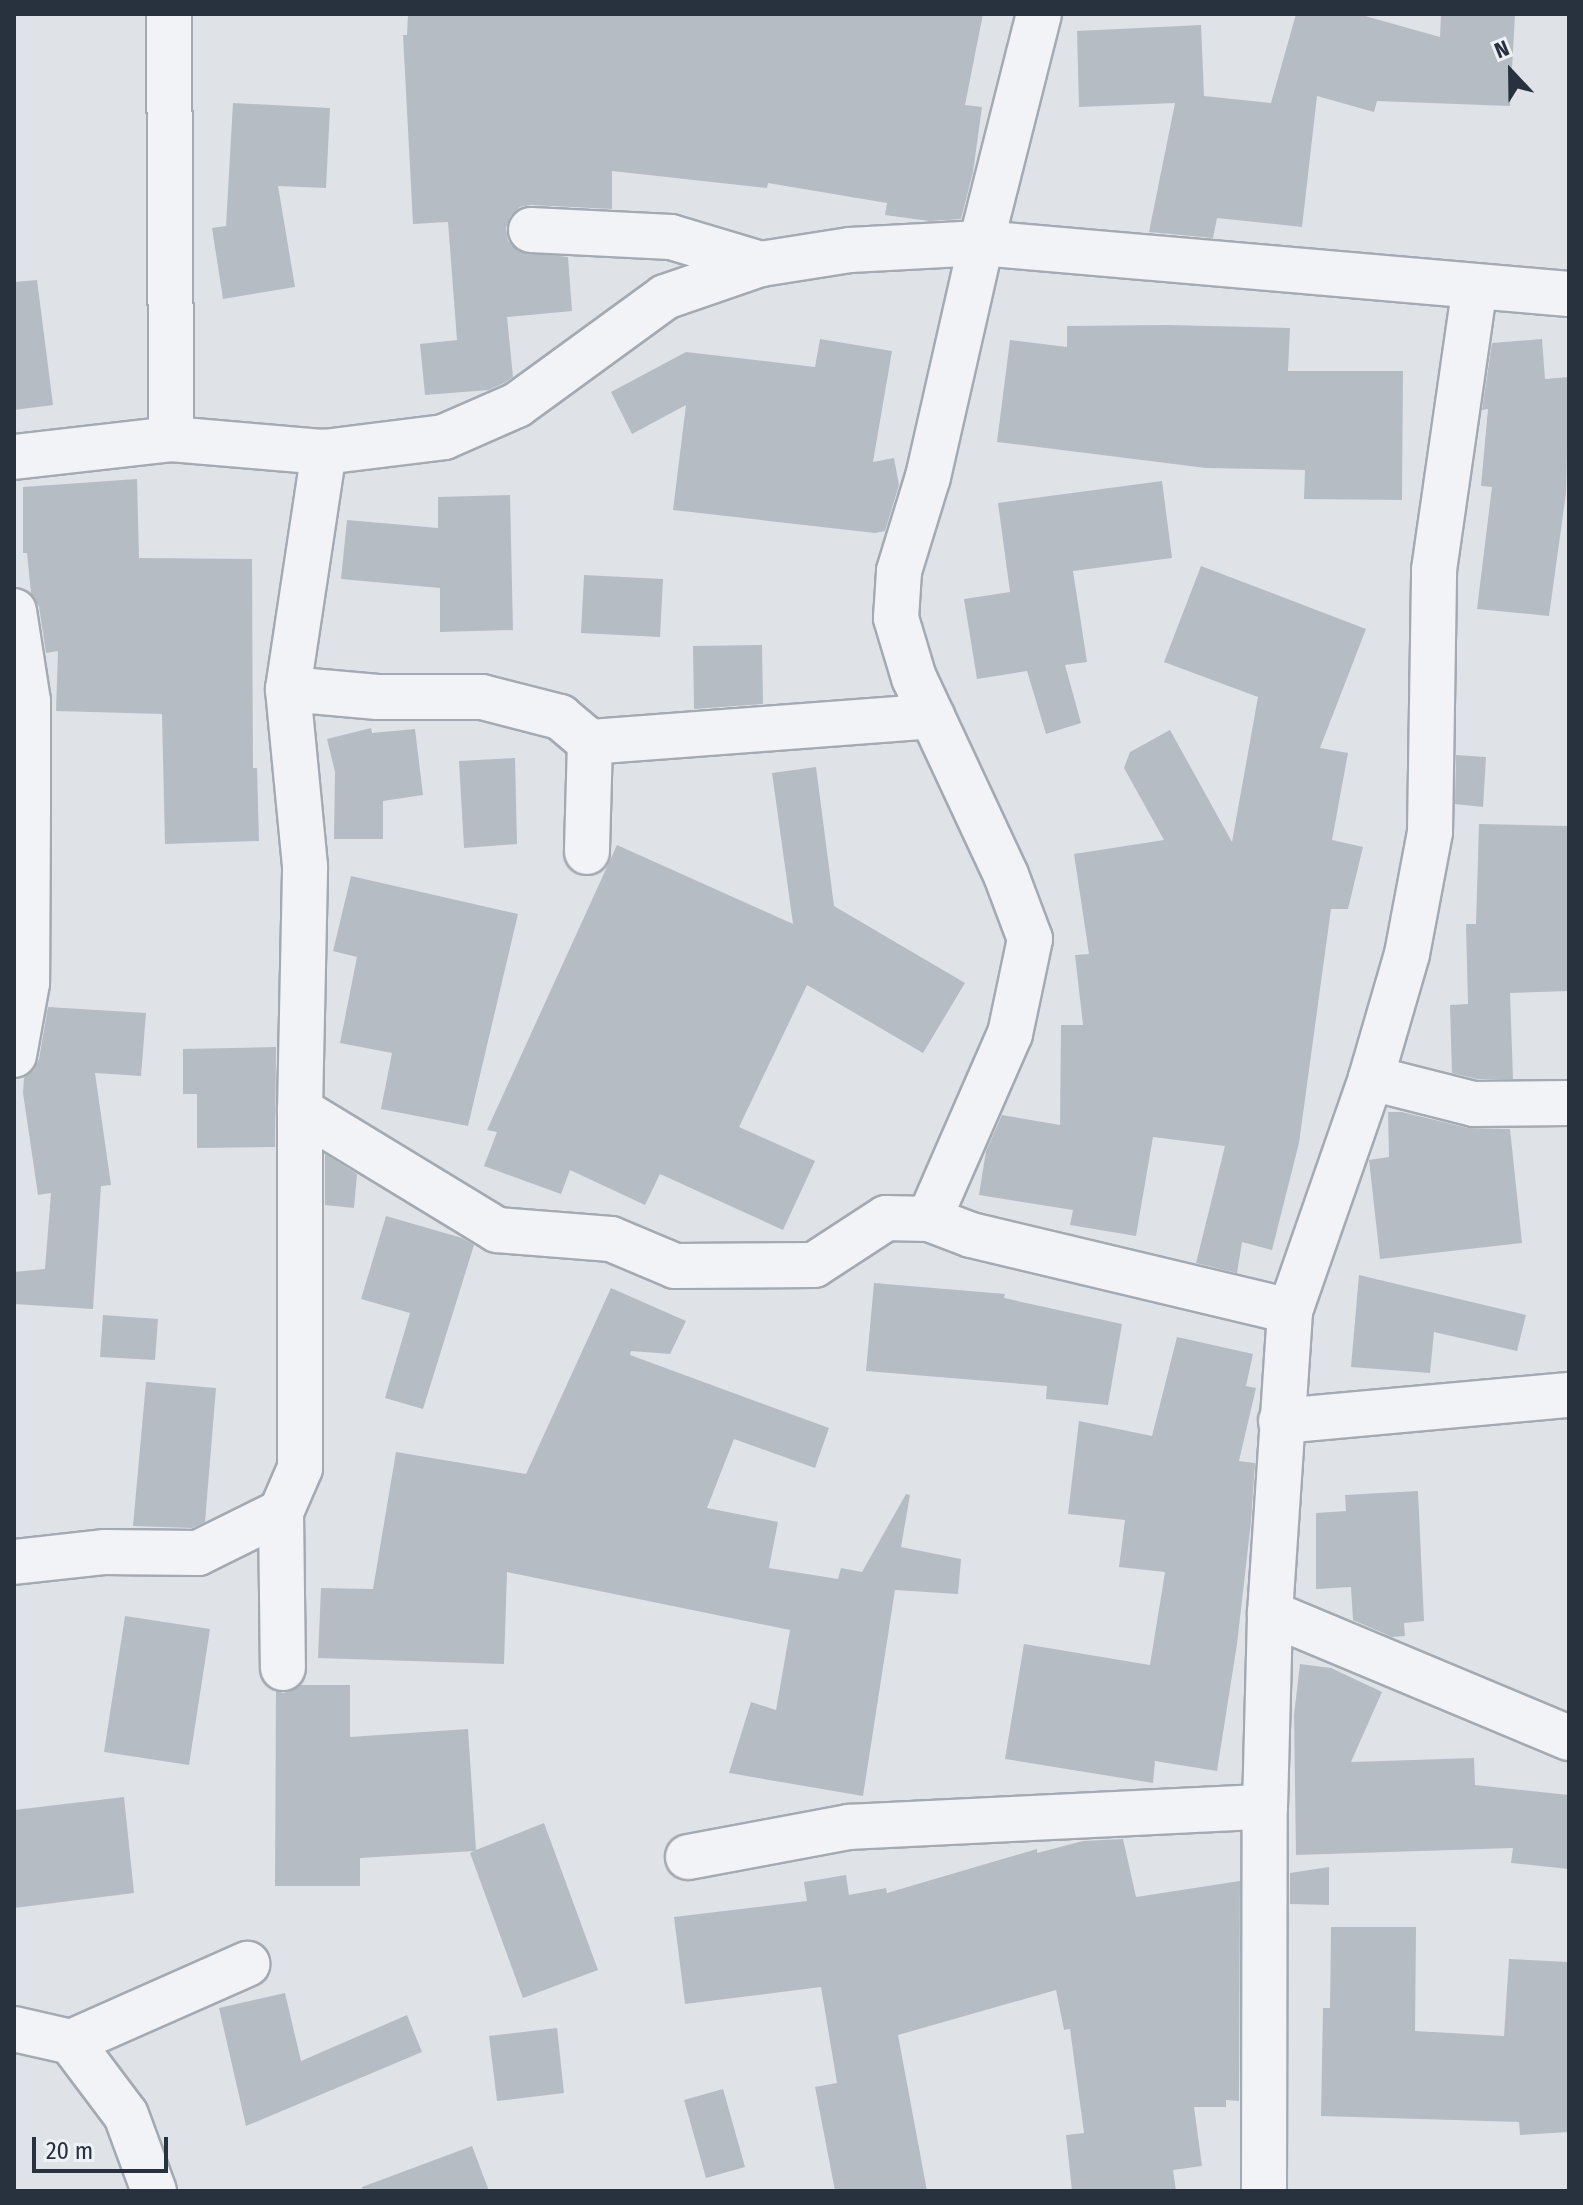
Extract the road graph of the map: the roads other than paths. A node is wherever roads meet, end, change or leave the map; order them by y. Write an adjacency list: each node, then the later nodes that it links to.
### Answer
1 (169, 14): 8 (street)
2 (1039, 14): 4 (street)
3 (531, 230): 5 (street)
4 (981, 243): 5 (street); 6 (street); 13 (street)
5 (761, 264): 9 (street)
6 (1475, 287): 7 (street); 18 (street)
7 (1569, 294)
8 (171, 439): 9 (street); 10 (street)
9 (324, 452): 12 (street)
10 (14, 457)
11 (14, 611): 15 (street)
12 (288, 689): 14 (street); 20 (street)
13 (932, 716): 14 (street); 21 (street)
14 (590, 742): 16 (street)
15 (21, 812): 17 (street)
16 (587, 852)
17 (14, 1055)
18 (1371, 1078): 19 (street); 22 (street)
19 (1569, 1103)
20 (300, 1110): 21 (street); 25 (street)
21 (929, 1219): 22 (street)
22 (1290, 1311): 24 (street)
23 (1569, 1395): 24 (street)
24 (1281, 1421): 27 (street)
25 (281, 1512): 26 (street); 28 (street)
26 (14, 1562)
27 (1270, 1613): 29 (street); 30 (street)
28 (283, 1668)
29 (1569, 1738)
30 (1265, 1807): 31 (street); 36 (street)
31 (688, 1857)
32 (247, 1964): 34 (street)
33 (14, 2029): 34 (street)
34 (71, 2042): 35 (street)
35 (154, 2191)
36 (1264, 2191)

